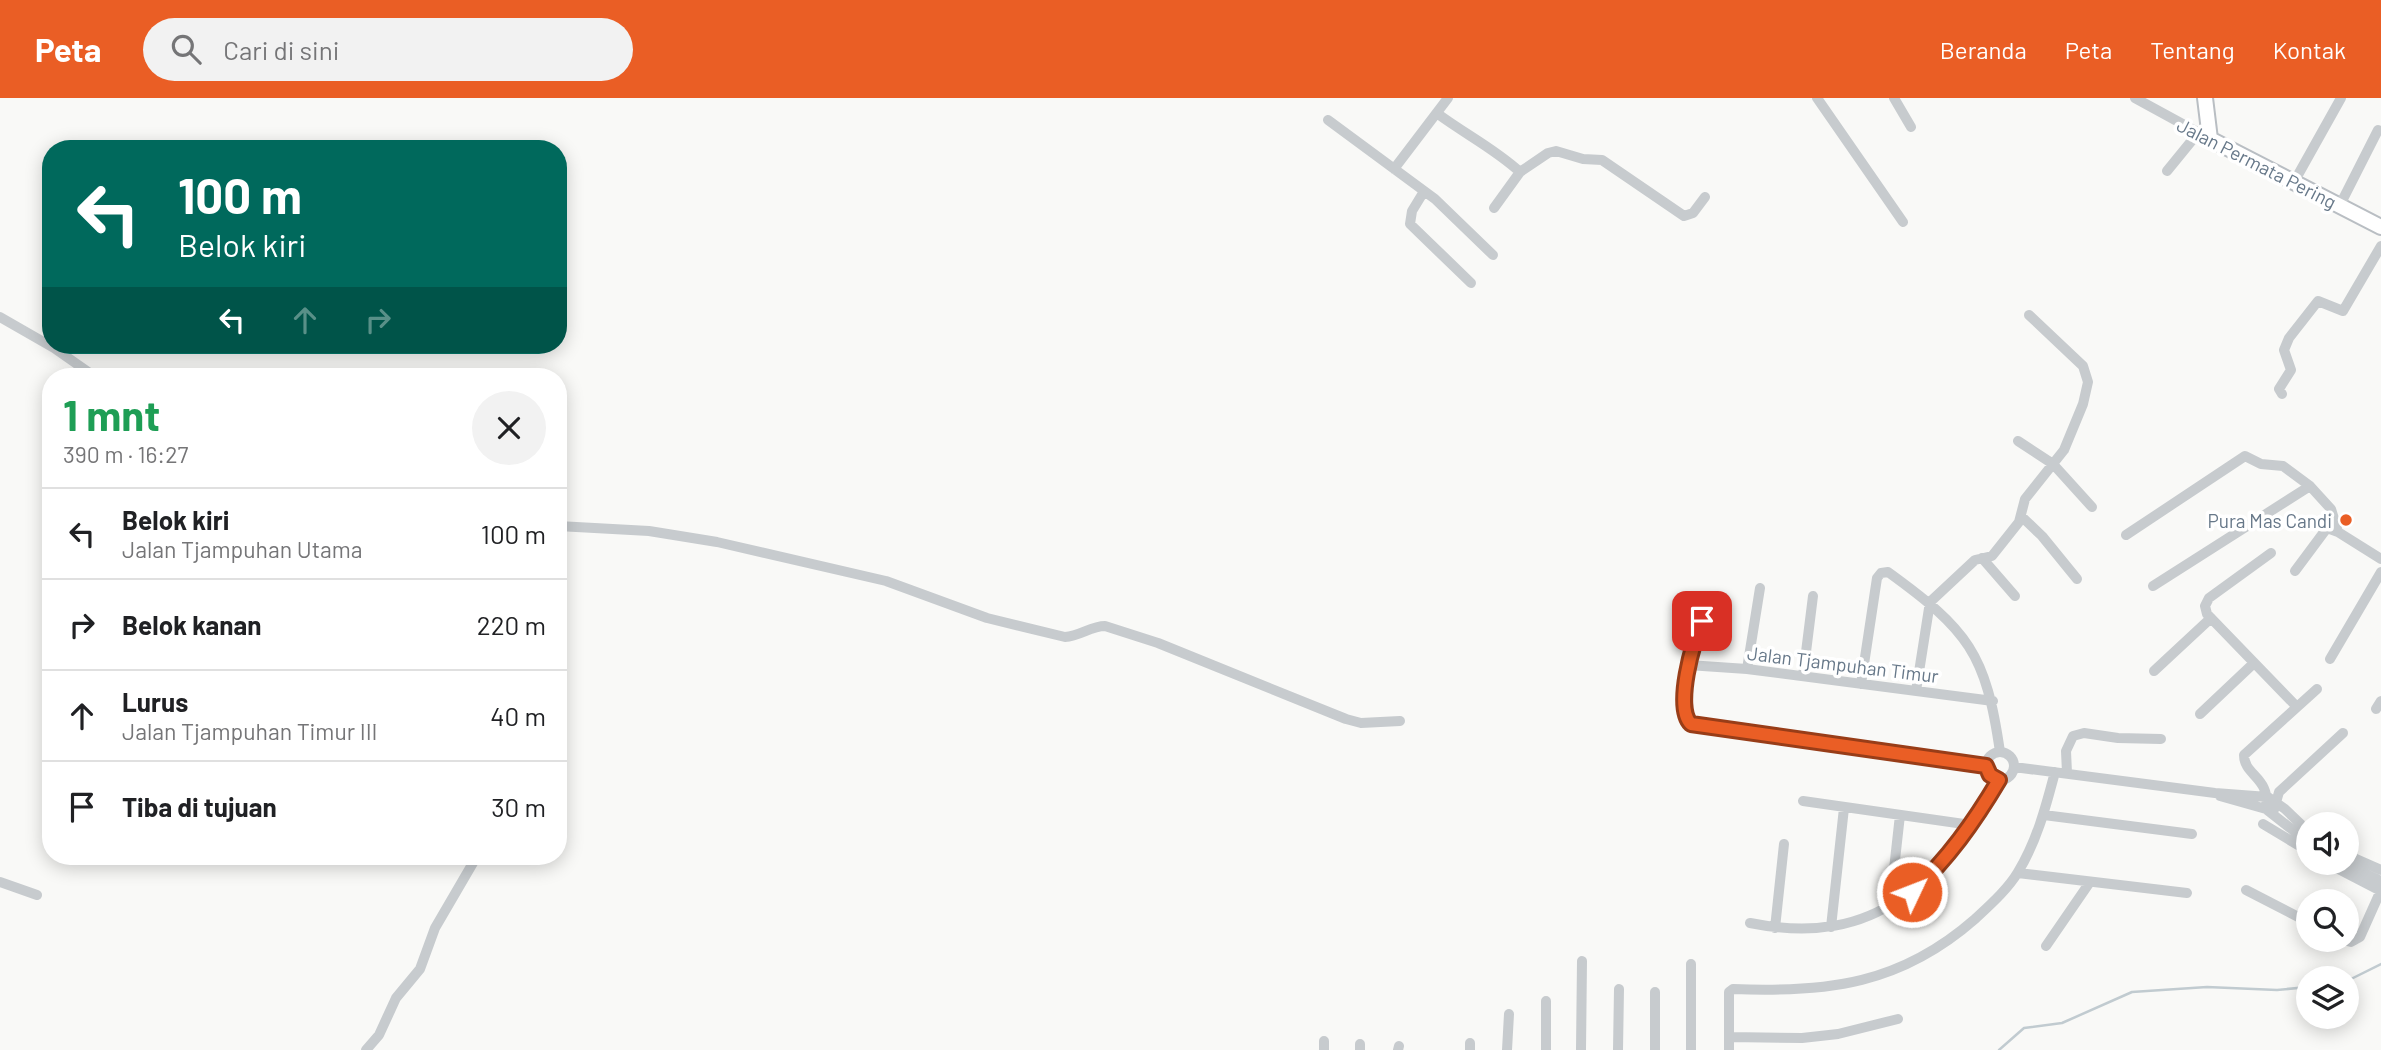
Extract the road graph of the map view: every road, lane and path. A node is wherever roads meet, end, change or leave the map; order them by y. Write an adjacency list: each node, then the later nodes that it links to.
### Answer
1 (1448, 98): 7 (street)
2 (1817, 98): 20 (street)
3 (1894, 98): 9 (street)
4 (2135, 98): 11 (street, Jalan Permata Pering)
5 (2206, 98): 11 (street)
6 (2341, 98): 15 (street)
7 (1438, 114): 12 (street); 14 (street)
8 (1328, 120): 12 (street)
9 (1911, 127)
10 (2378, 130): 18 (street)
11 (2204, 136): 13 (street); 15 (street, Jalan Permata Pering)
12 (1394, 169): 16 (street)
13 (2167, 171)
14 (1520, 172): 17 (street); 19 (street)
15 (2294, 182): 18 (street, Jalan Permata Pering)
16 (1423, 193): 23 (street); 24 (street)
17 (1704, 197)
18 (2340, 205): 21 (street, Jalan Permata Pering)
19 (1494, 208)
20 (1903, 222)
21 (2381, 227)
22 (2381, 246): 30 (street)
23 (1493, 255)
24 (1471, 283)
25 (2029, 315): 32 (street)
26 (0, 317): 27 (street)
27 (42, 341)
28 (63, 354): 29 (street)
29 (83, 368)
30 (2282, 394)
31 (2018, 441): 32 (street)
32 (2053, 464): 34 (street); 35 (street)
33 (2310, 486): 37 (street); 38 (street); 45 (street)
34 (2092, 507)
35 (2021, 516): 40 (street); 44 (street)
36 (567, 526): 64 (street)
37 (2338, 532): 41 (street); 42 (street)
38 (2126, 535)
39 (2271, 553): 51 (street)
40 (1982, 558): 48 (street); 49 (street)
41 (2381, 559)
42 (2295, 571)
43 (2381, 572): 52 (street)
44 (2077, 579)
45 (2153, 586)
46 (1760, 588): 55 (street)
47 (1813, 596): 57 (street)
48 (2015, 596)
49 (1930, 602): 58 (street); 60 (street); 61 (street)
50 (1709, 603): 54 (street)
51 (2211, 618): 53 (street); 56 (street)
52 (2330, 659)
53 (2254, 663): 62 (street); 63 (street)
54 (1688, 665): 55 (street, Jalan Tjampuhan Timur); 68 (street)
55 (1747, 668): 57 (street, Jalan Tjampuhan Timur)
56 (2154, 671)
57 (1803, 676): 58 (street, Jalan Tjampuhan Timur)
58 (1861, 684): 60 (street, Jalan Tjampuhan Timur)
59 (2317, 689): 62 (street)
60 (1916, 691): 61 (street, Jalan Tjampuhan Timur)
61 (1993, 701): 67 (street)
62 (2297, 707): 74 (street)
63 (2200, 714)
64 (1399, 721)
65 (2343, 733): 74 (street)
66 (2161, 739): 71 (street)
67 (2000, 752): 68 (street); 69 (street)
68 (1986, 766): 72 (street)
69 (2014, 767): 70 (street); 72 (street)
70 (2055, 772): 71 (street); 77 (street)
71 (2067, 774): 74 (street)
72 (1999, 780): 80 (street)
73 (1803, 801): 75 (street)
74 (2271, 805): 78 (street); 81 (street)
75 (1844, 808): 76 (street); 101 (street)
76 (1900, 815): 80 (street); 98 (street)
77 (2044, 815): 82 (street); 89 (street)
78 (2296, 823)
79 (2263, 824): 84 (street)
80 (1971, 825): 98 (street)
81 (2296, 830)
82 (2192, 834)
83 (1784, 844): 102 (street)
84 (2296, 844)
85 (2359, 860): 87 (street)
86 (472, 865): 115 (street)
87 (2381, 870)
88 (2359, 871): 91 (street)
89 (2018, 873): 93 (street); 112 (street)
90 (2350, 875): 95 (street)
91 (2381, 881)
92 (0, 882): 97 (street)
93 (2090, 882): 96 (street); 104 (street)
94 (2246, 890): 99 (street)
95 (2381, 891): 103 (street)
96 (2187, 893)
97 (37, 895)
98 (1890, 905): 101 (street)
99 (2296, 916)
100 (1750, 923): 102 (street)
101 (1831, 927): 102 (street)
102 (1775, 928)
103 (2359, 938)
104 (2046, 946)
105 (1582, 961): 118 (street)
106 (1691, 964): 121 (street)
107 (1619, 989): 119 (street)
108 (1655, 992): 120 (street)
109 (1546, 1001): 117 (street)
110 (1509, 1014): 116 (street)
111 (1898, 1019): 114 (street)
112 (1729, 1037): 113 (street); 122 (street)
113 (1766, 1037): 114 (street); 123 (street)
114 (1802, 1038): 124 (street)
115 (366, 1050)
116 (1507, 1050)
117 (1546, 1050)
118 (1581, 1050)
119 (1618, 1050)
120 (1655, 1050)
121 (1691, 1050)
122 (1729, 1050)
123 (1766, 1050)
124 (1802, 1050)

